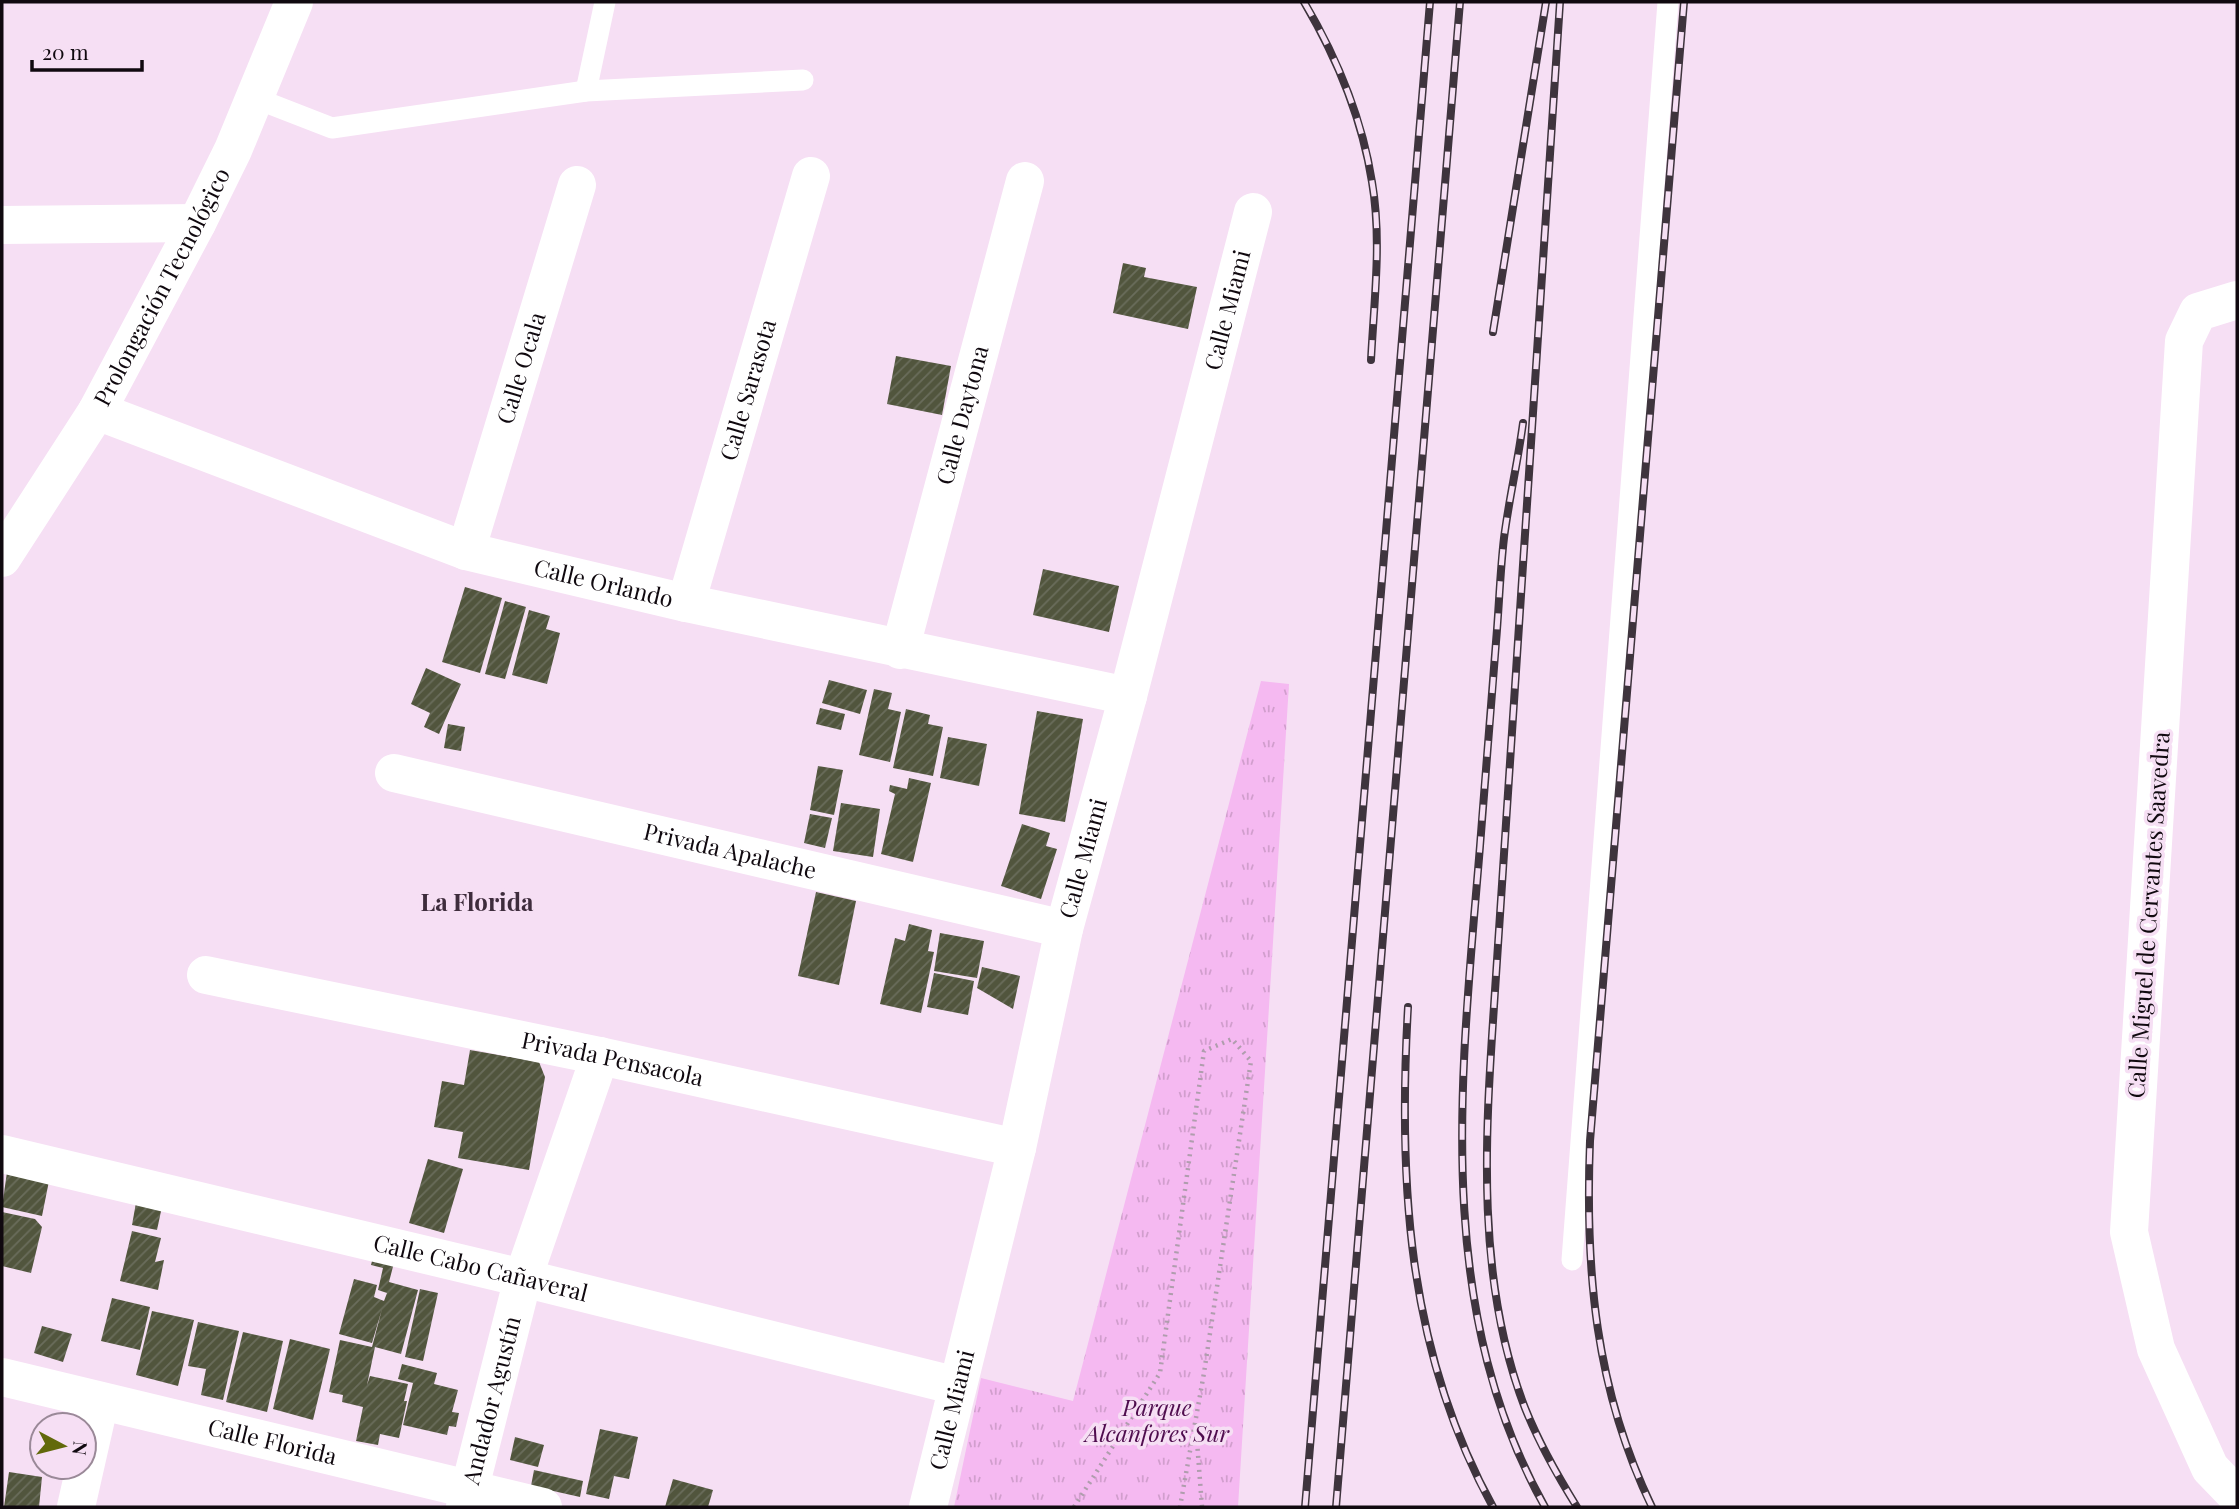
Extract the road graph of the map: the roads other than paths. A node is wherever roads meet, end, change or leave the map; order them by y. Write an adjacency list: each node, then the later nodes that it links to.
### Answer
1 (294, 2): 6 (street, Prolongación Tecnológico)
2 (604, 2): 5 (lane)
3 (1668, 2): 26 (lane)
4 (803, 80): 5 (lane)
5 (586, 91): 6 (lane)
6 (255, 98): 11 (street, Prolongación Tecnológico)
7 (811, 176): 17 (street, Calle Sarasota)
8 (1025, 181): 18 (street, Calle Daytona)
9 (577, 185): 15 (street, Calle Ocala)
10 (1253, 212): 19 (street, Calle Miami)
11 (197, 223): 12 (street); 14 (street, Prolongación Tecnológico)
12 (2, 225)
13 (2237, 300): 31 (street, Calle Miguel de Cervantes Saavedra)
14 (97, 411): 15 (street, Calle Orlando); 16 (street, Prolongación Tecnológico)
15 (466, 551): 17 (street, Calle Orlando)
16 (2, 558)
17 (686, 603): 18 (street, Calle Orlando)
18 (900, 650): 19 (street, Calle Orlando)
19 (1128, 696): 21 (street, Calle Miami)
20 (394, 773): 21 (street, Privada Apalache)
21 (1064, 929): 24 (street, Calle Miami)
22 (205, 975): 23 (street, Privada Pensacola)
23 (600, 1055): 24 (street, Privada Pensacola); 27 (street, Andador Agustín)
24 (1017, 1148): 29 (street, Calle Miami)
25 (2, 1154): 27 (street, Calle Cabo Cañaveral)
26 (1573, 1260)
27 (523, 1278): 29 (street, Calle Cabo Cañaveral); 32 (street, Andador Agustín)
28 (2, 1377): 30 (street, Calle Florida)
29 (957, 1386): 35 (street, Calle Miami)
30 (100, 1402): 32 (street, Calle Florida); 33 (street)
31 (2237, 1496)
32 (467, 1499): 34 (street, Calle Florida)
33 (76, 1507)
34 (542, 1507)
35 (928, 1507)

